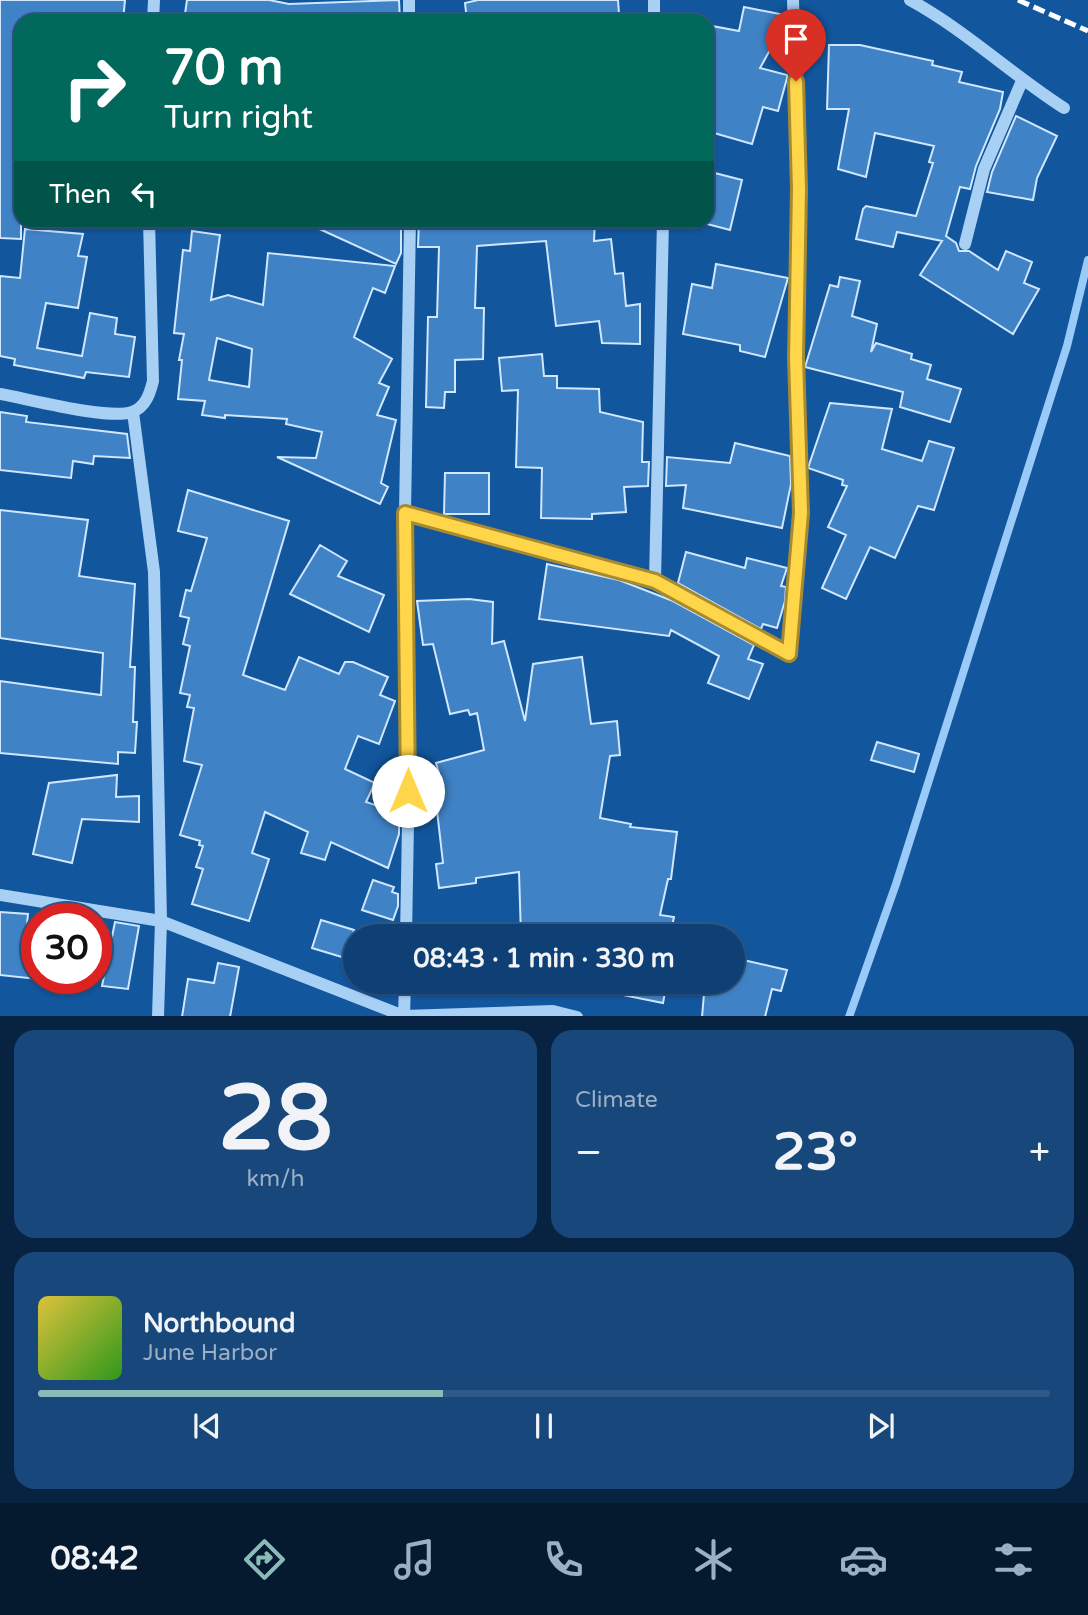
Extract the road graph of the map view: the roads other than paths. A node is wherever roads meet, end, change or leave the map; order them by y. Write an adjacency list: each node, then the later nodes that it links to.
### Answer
1 (793, 0): 12 (street)
2 (910, 0): 3 (street)
3 (1022, 81): 4 (street); 8 (street)
4 (1063, 108)
5 (149, 228): 10 (street)
6 (410, 228): 11 (street)
7 (663, 228): 12 (street)
8 (965, 244)
9 (0, 394): 10 (street)
10 (133, 412): 14 (street)
11 (405, 513): 12 (street); 15 (street)
12 (655, 581)
13 (0, 895): 14 (street)
14 (161, 921): 17 (street); 18 (street)
15 (406, 924)
16 (405, 994): 18 (street)
17 (158, 1016)
18 (404, 1016): 19 (street)
19 (573, 1016)

